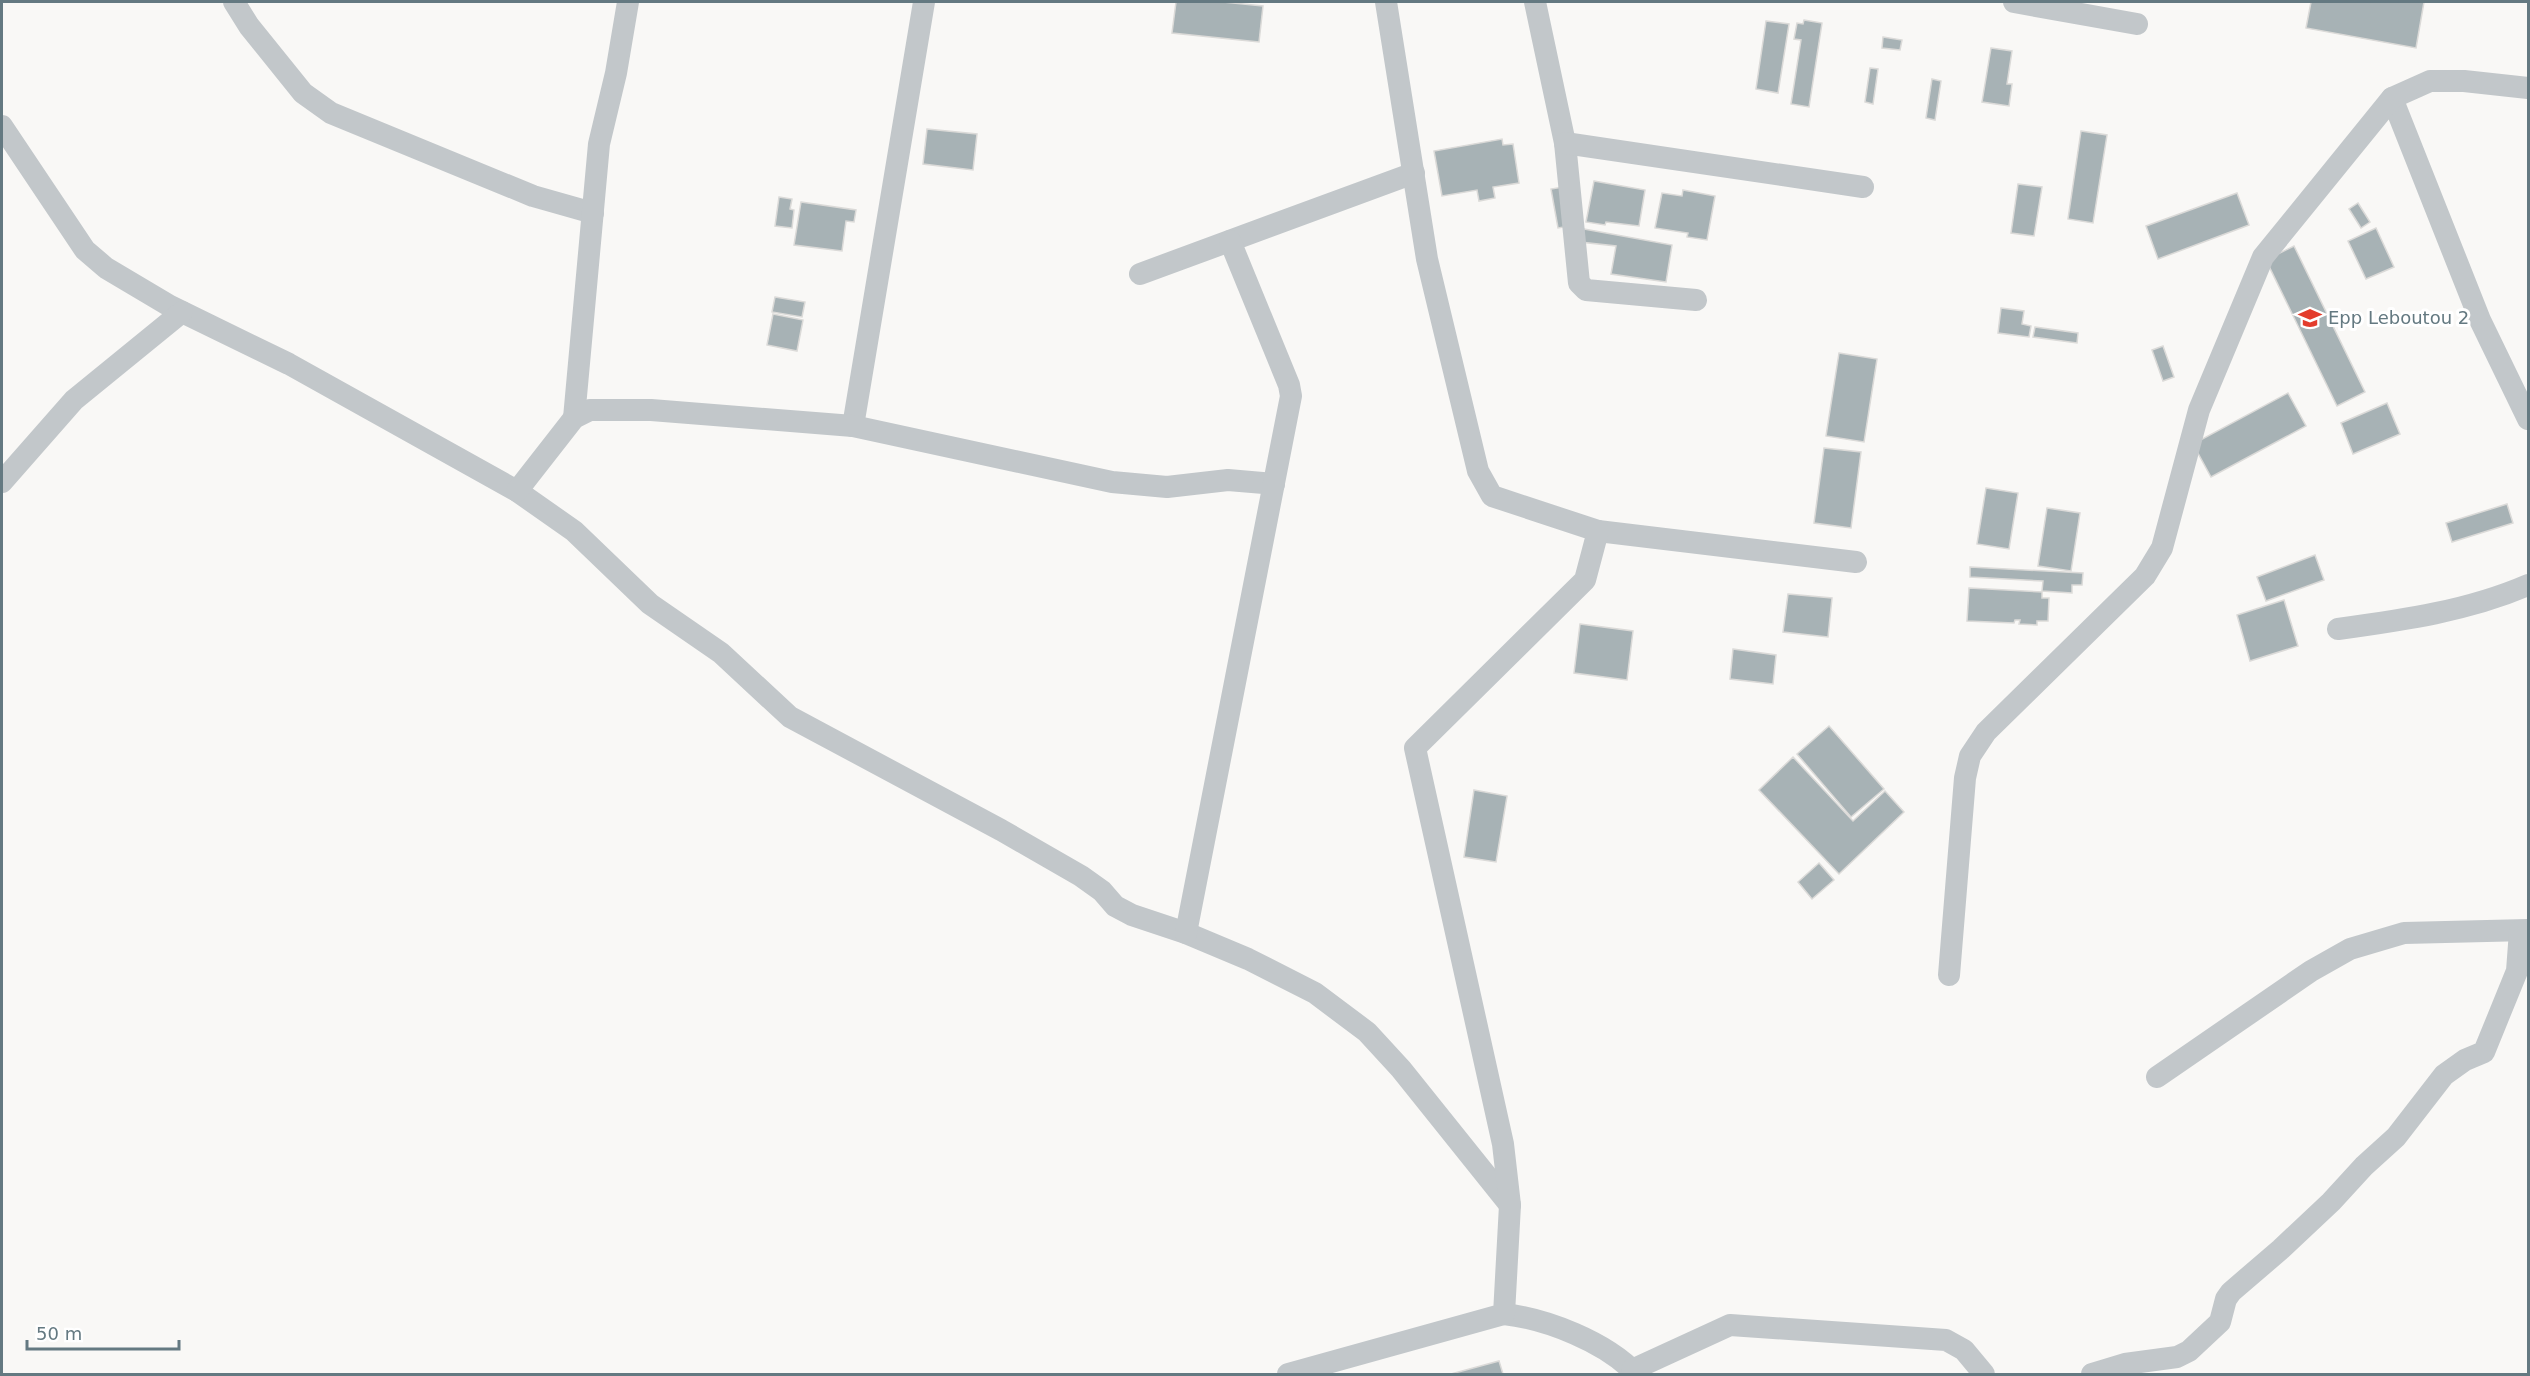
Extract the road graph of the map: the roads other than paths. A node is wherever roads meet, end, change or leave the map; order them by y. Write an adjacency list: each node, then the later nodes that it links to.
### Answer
1 (234, 2): 14 (street)
2 (628, 2): 14 (street)
3 (924, 2): 21 (street)
4 (1386, 2): 12 (street)
5 (1535, 2): 11 (street)
6 (2014, 2): 7 (street)
7 (2137, 24)
8 (2529, 88): 9 (street)
9 (2392, 98): 19 (street); 31 (street)
10 (2, 126): 18 (street)
11 (1565, 143): 13 (street); 17 (street)
12 (1414, 173): 15 (street); 25 (street)
13 (1863, 187)
14 (593, 213): 20 (street)
15 (1230, 241): 16 (street); 23 (street)
16 (1140, 274)
17 (1695, 300)
18 (182, 312): 22 (street); 24 (street)
19 (2525, 407)
20 (574, 418): 21 (street); 24 (street)
21 (853, 426): 23 (street)
22 (2, 482)
23 (1274, 484): 30 (street)
24 (517, 491): 30 (street)
25 (1598, 531): 26 (street); 33 (street)
26 (1856, 562)
27 (2529, 585): 28 (street)
28 (2338, 629)
29 (2524, 930): 32 (street); 38 (street)
30 (1186, 933): 33 (street)
31 (1949, 975)
32 (2157, 1077)
33 (1510, 1205): 34 (street)
34 (1504, 1314): 35 (street); 36 (street)
35 (1634, 1372): 37 (street)
36 (1287, 1374)
37 (1984, 1374)
38 (2092, 1374)

